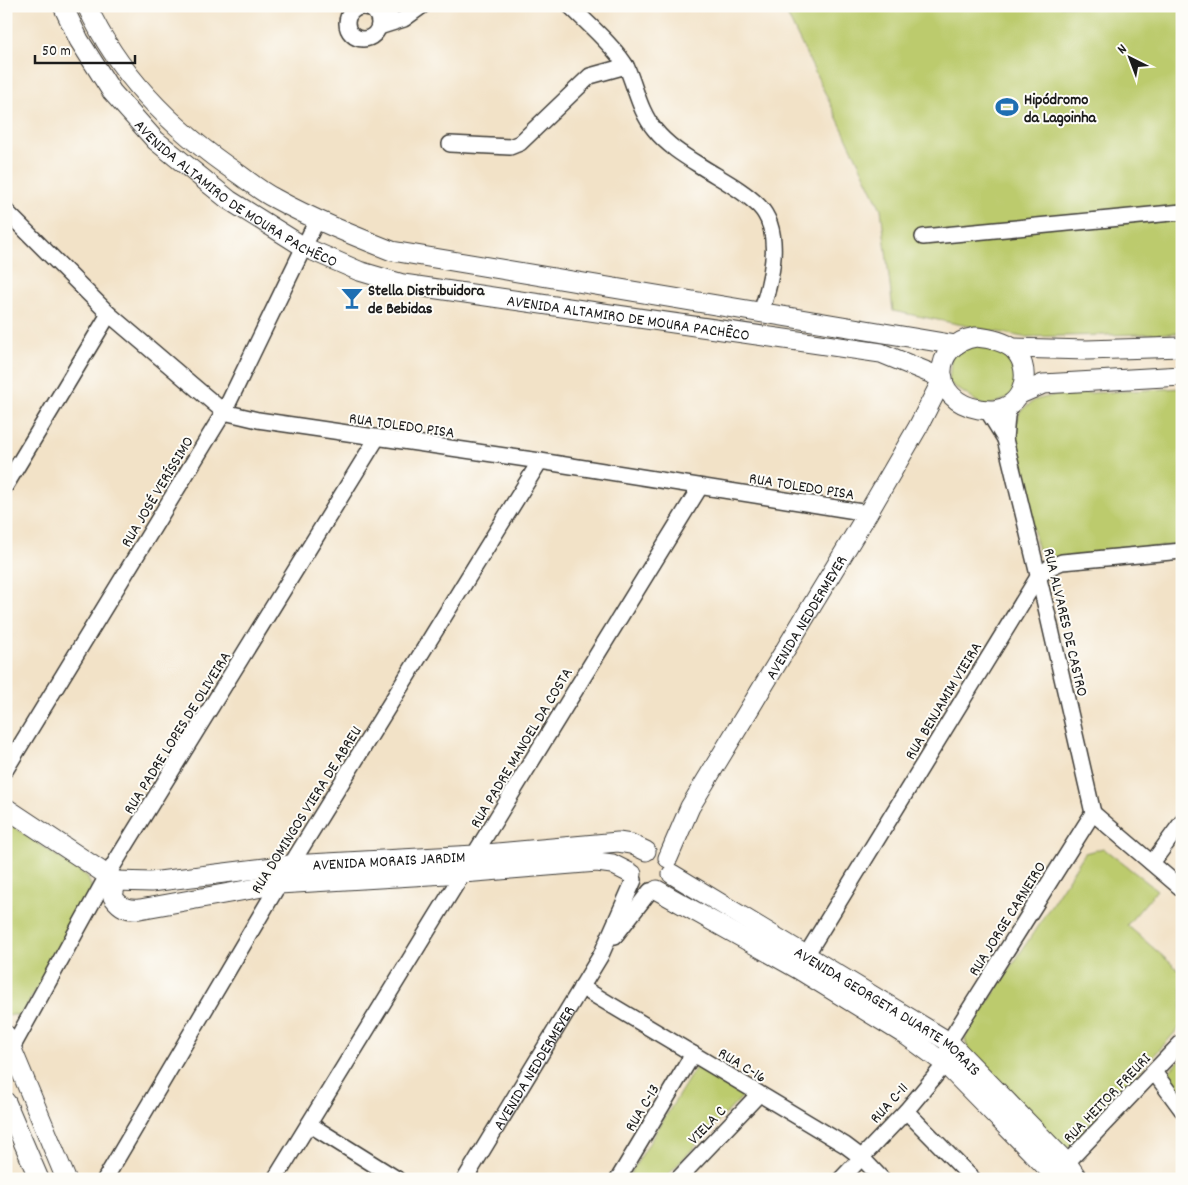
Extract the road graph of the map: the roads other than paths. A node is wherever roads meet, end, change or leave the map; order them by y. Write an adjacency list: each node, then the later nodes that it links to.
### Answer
1 (63, 6): 12 (main road, AVENIDA ALTAMIRO DE MOURA PACHÊCO)
2 (87, 6): 10 (main road, AVENIDA ALTAMIRO DE MOURA PACHÊCO)
3 (393, 6): 5 (street)
4 (570, 6): 6 (street)
5 (419, 7)
6 (626, 66): 7 (street); 13 (street)
7 (450, 144)
8 (6, 211): 14 (street, RUA TOLEDO PISA)
9 (1182, 212): 11 (street)
10 (317, 220): 12 (street, RUA JOSÉ VERÍSSIMO); 13 (main road, AVENIDA ALTAMIRO DE MOURA PACHÊCO)
11 (923, 237)
12 (304, 247): 19 (main road, AVENIDA ALTAMIRO DE MOURA PACHÊCO); 23 (street, RUA JOSÉ VERÍSSIMO)
13 (761, 312): 15 (main road, AVENIDA ALTAMIRO DE MOURA PACHÊCO)
14 (109, 314): 23 (street, RUA TOLEDO PISA); 28 (street)
15 (956, 345): 17 (main road); 19 (main road)
16 (1182, 347): 17 (main road)
17 (1012, 348): 20 (main road)
18 (1182, 376): 20 (main road)
19 (942, 378): 21 (main road); 24 (main road, AVENIDA NEDDERMEYER)
20 (1015, 400): 22 (main road); 26 (street, RUA ALVARES DE CASTRO)
21 (959, 403): 22 (main road); 24 (main road, AVENIDA NEDDERMEYER)
22 (986, 410): 26 (street, RUA ALVARES DE CASTRO)
23 (224, 412): 25 (street, RUA TOLEDO PISA); 33 (street, RUA JOSÉ VERÍSSIMO)
24 (918, 427): 30 (main road, AVENIDA NEDDERMEYER)
25 (378, 438): 27 (street, RUA TOLEDO PISA); 43 (street, RUA PADRE LOPES DE OLIVEIRA)
26 (1005, 439): 32 (street, RUA ALVARES DE CASTRO)
27 (540, 461): 29 (street, RUA TOLEDO PISA); 40 (street, RUA DOMINGOS VIERA DE ABREU)
28 (6, 485)
29 (700, 487): 30 (street, RUA TOLEDO PISA); 37 (street, RUA PADRE MANOEL DA COSTA)
30 (868, 513): 38 (main road, AVENIDA NEDDERMEYER)
31 (1182, 551): 32 (street, RUA BENJAMIM VIEIRA)
32 (1038, 577): 35 (street, RUA ALVARES DE CASTRO); 48 (street, RUA BENJAMIM VIEIRA)
33 (6, 769)
34 (6, 808): 43 (main road)
35 (1093, 814): 39 (street); 52 (street, RUA JORGE CARNEIRO)
36 (1182, 822): 39 (street)
37 (475, 855): 38 (main road, AVENIDA MORAIS JARDIM); 40 (main road, AVENIDA MORAIS JARDIM); 41 (street, RUA PADRE MANOEL DA COSTA)
38 (660, 859): 42 (main road); 46 (main road); 48 (main road, AVENIDA GEORGETA DUARTE MORAIS)
39 (1152, 863): 45 (street)
40 (290, 865): 43 (main road, AVENIDA MORAIS JARDIM); 44 (street, RUA DOMINGOS VIERA DE ABREU)
41 (463, 873): 42 (main road, AVENIDA MORAIS JARDIM); 44 (main road, AVENIDA MORAIS JARDIM); 61 (street, RUA PADRE MANOEL DA COSTA)
42 (633, 877): 46 (main road); 47 (street, AVENIDA NEDDERMEYER)
43 (118, 879): 44 (main road, AVENIDA MORAIS JARDIM); 51 (street, RUA PADRE LOPES DE OLIVEIRA)
44 (279, 884): 66 (street, RUA DOMINGOS VIERA DE ABREU)
45 (1182, 889)
46 (653, 891): 47 (street, AVENIDA NEDDERMEYER); 48 (main road, AVENIDA GEORGETA DUARTE MORAIS)
47 (600, 954): 49 (street, AVENIDA NEDDERMEYER)
48 (802, 962): 50 (main road, AVENIDA GEORGETA DUARTE MORAIS)
49 (581, 987): 54 (street, RUA C-16); 69 (street, AVENIDA NEDDERMEYER)
50 (869, 1003): 52 (main road, AVENIDA GEORGETA DUARTE MORAIS); 55 (main road, AVENIDA GEORGETA DUARTE MORAIS)
51 (9, 1042): 65 (main road)
52 (948, 1042): 55 (street, RUA C-11); 63 (main road, AVENIDA GEORGETA DUARTE MORAIS)
53 (1180, 1047): 56 (street, RUA HEITOR FREURI)
54 (693, 1054): 57 (street, RUA C-16); 70 (street, RUA C-13)
55 (944, 1063): 60 (street, RUA C-11); 63 (main road, AVENIDA GEORGETA DUARTE MORAIS)
56 (1154, 1072): 59 (street); 63 (street, RUA HEITOR FREURI)
57 (759, 1094): 62 (street, RUA C-16); 71 (street, VIELA C)
58 (7, 1104): 64 (main road)
59 (1182, 1110)
60 (906, 1111): 62 (street, RUA C-11); 74 (street)
61 (309, 1124): 67 (street, RUA PADRE MANOEL DA COSTA); 68 (street)
62 (861, 1158): 72 (street, RUA C-11); 73 (street, RUA C-16)
63 (1060, 1172): 75 (main road, AVENIDA GEORGETA DUARTE MORAIS)
64 (38, 1179)
65 (66, 1179)
66 (105, 1179)
67 (275, 1179)
68 (396, 1179)
69 (465, 1179)
70 (618, 1179)
71 (678, 1179)
72 (841, 1179)
73 (882, 1179)
74 (973, 1179)
75 (1078, 1179)

